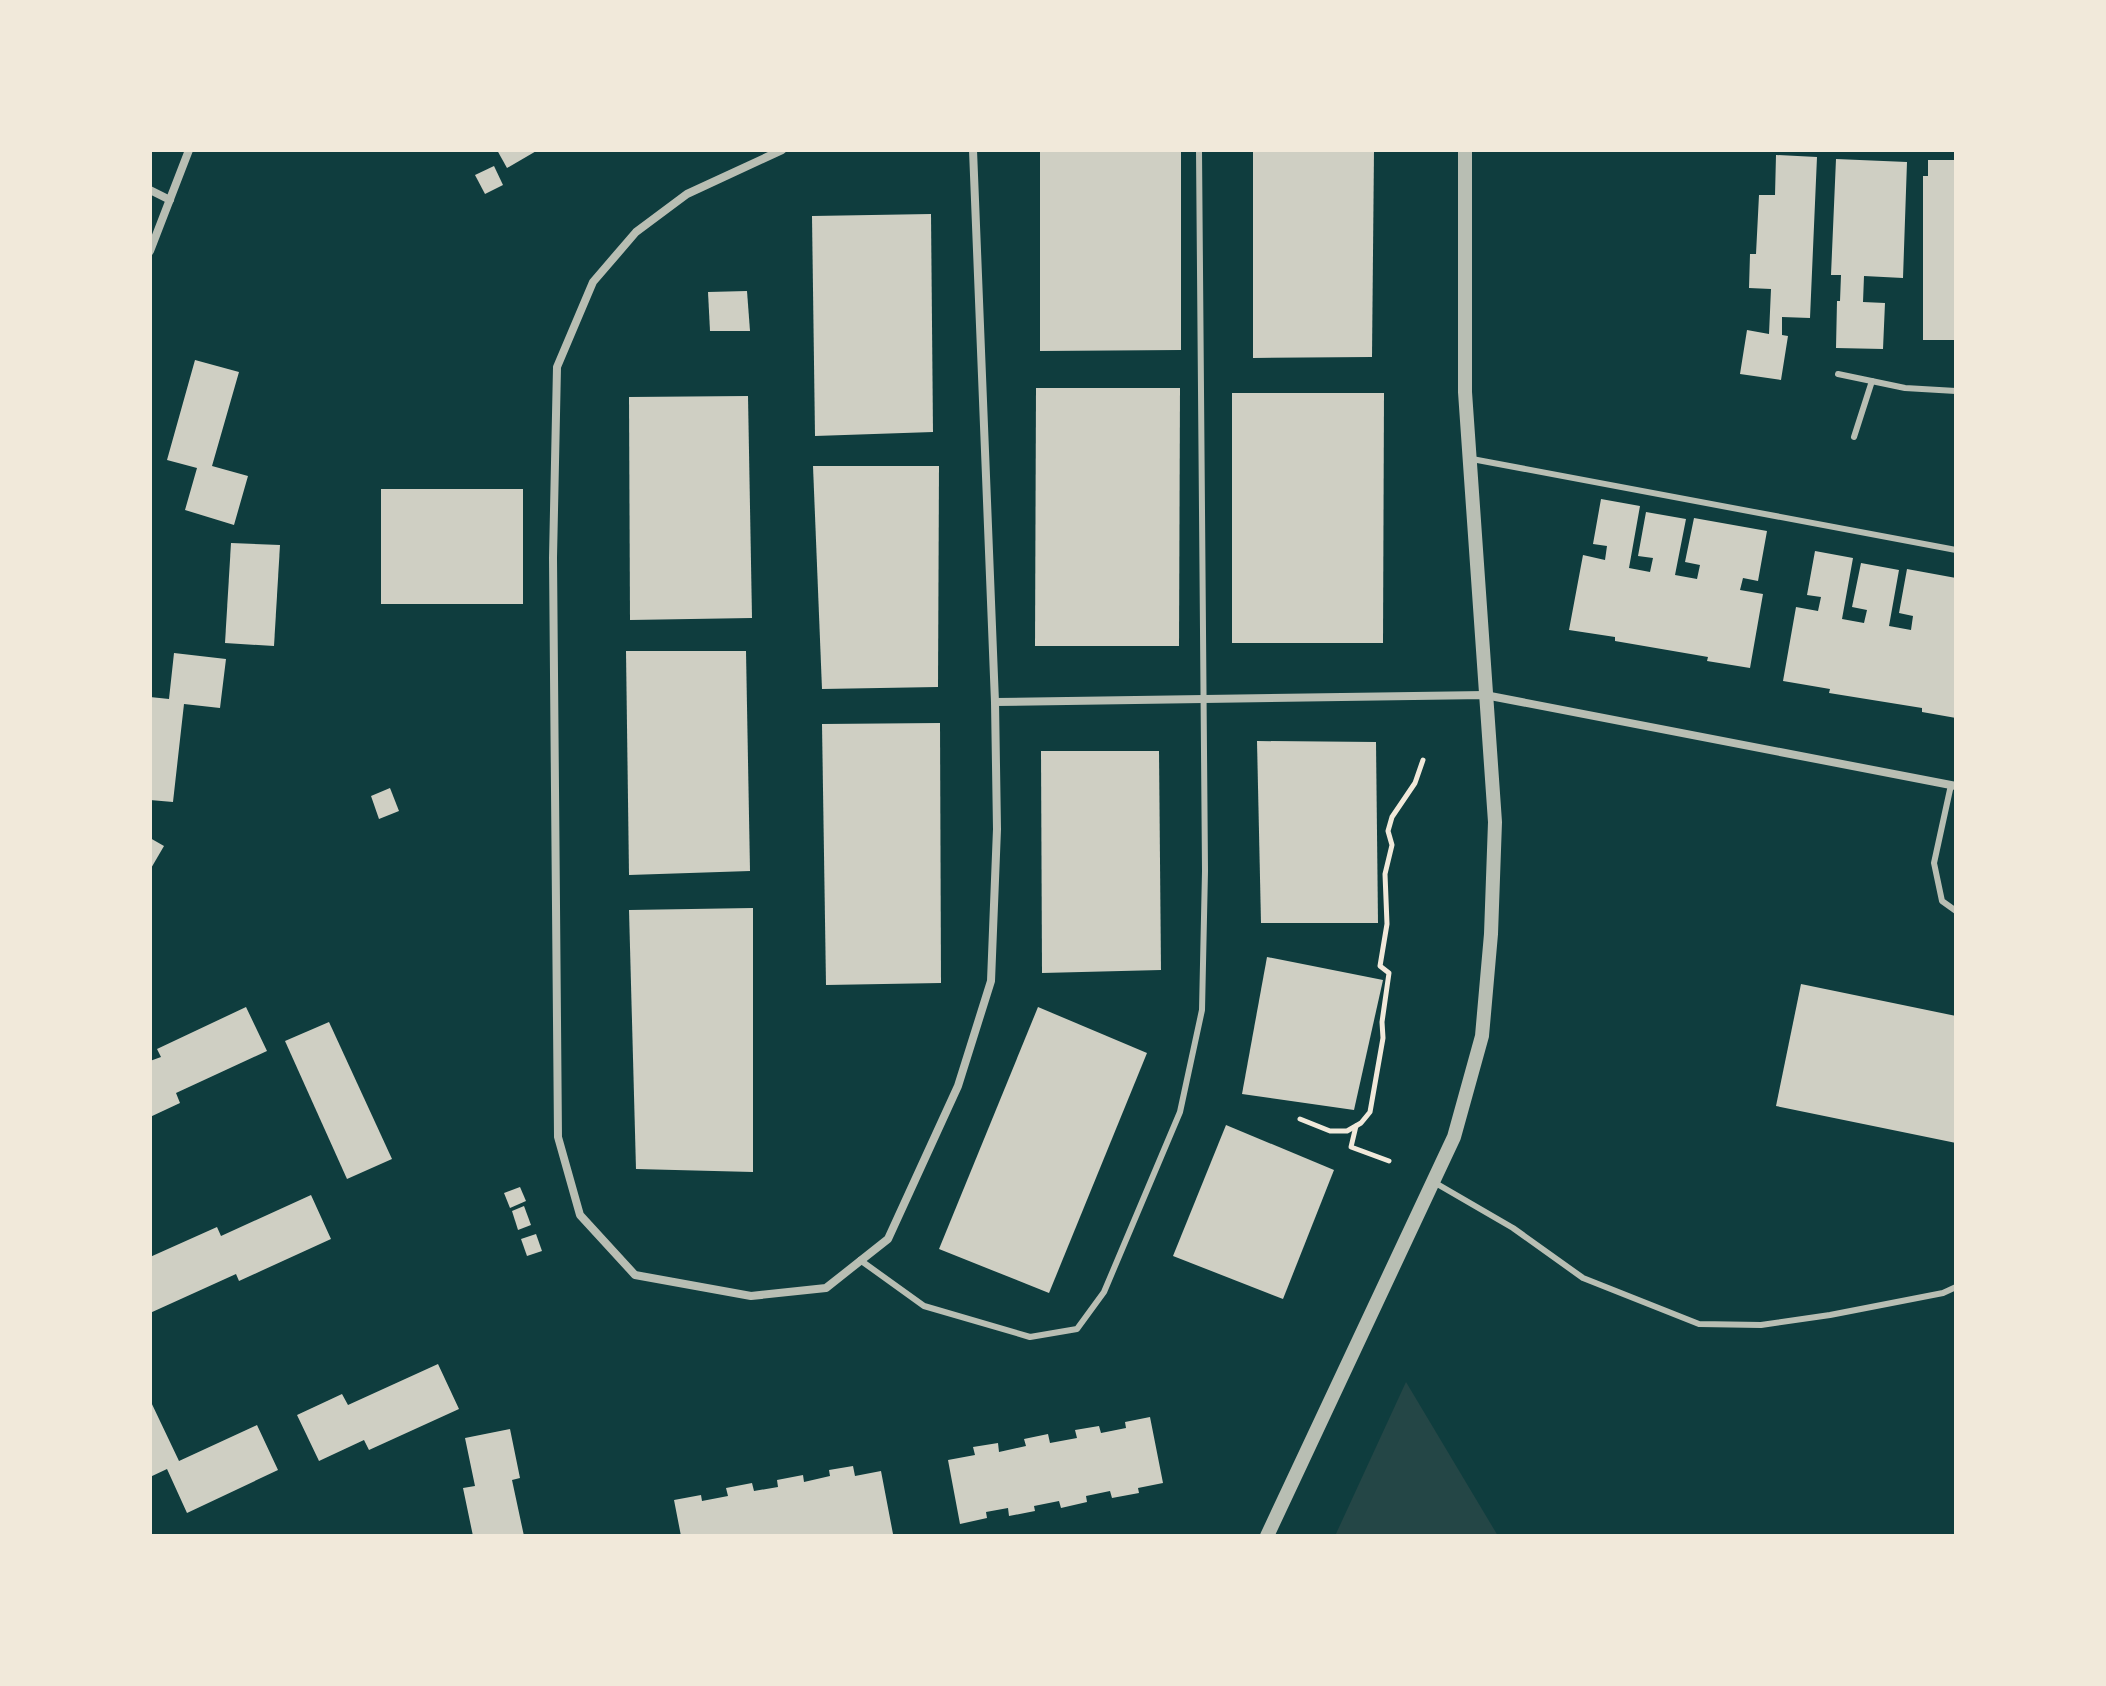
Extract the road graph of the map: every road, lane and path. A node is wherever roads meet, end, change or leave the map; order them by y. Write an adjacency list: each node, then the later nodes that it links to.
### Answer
1 (189, 150): 7 (street)
2 (782, 150): 25 (street)
3 (973, 150): 17 (street)
4 (1199, 150): 16 (lane)
5 (1465, 150): 13 (street)
6 (150, 190): 7 (street)
7 (170, 200): 8 (street)
8 (150, 251)
9 (1838, 374): 10 (lane)
10 (1872, 381): 11 (lane); 12 (lane)
11 (1956, 391)
12 (1854, 437)
13 (1469, 458): 14 (lane); 15 (street)
14 (1956, 550)
15 (1485, 695): 16 (street); 19 (street); 24 (street)
16 (1203, 698): 17 (street); 25 (lane)
17 (995, 702): 25 (street)
18 (1423, 760): 22 (path)
19 (1953, 785): 20 (lane)
20 (1956, 911)
21 (1300, 1119): 22 (path)
22 (1356, 1126): 23 (path)
23 (1389, 1161)
24 (1432, 1181): 26 (lane); 27 (street)
25 (860, 1260)
26 (1956, 1287)
27 (1267, 1536)

